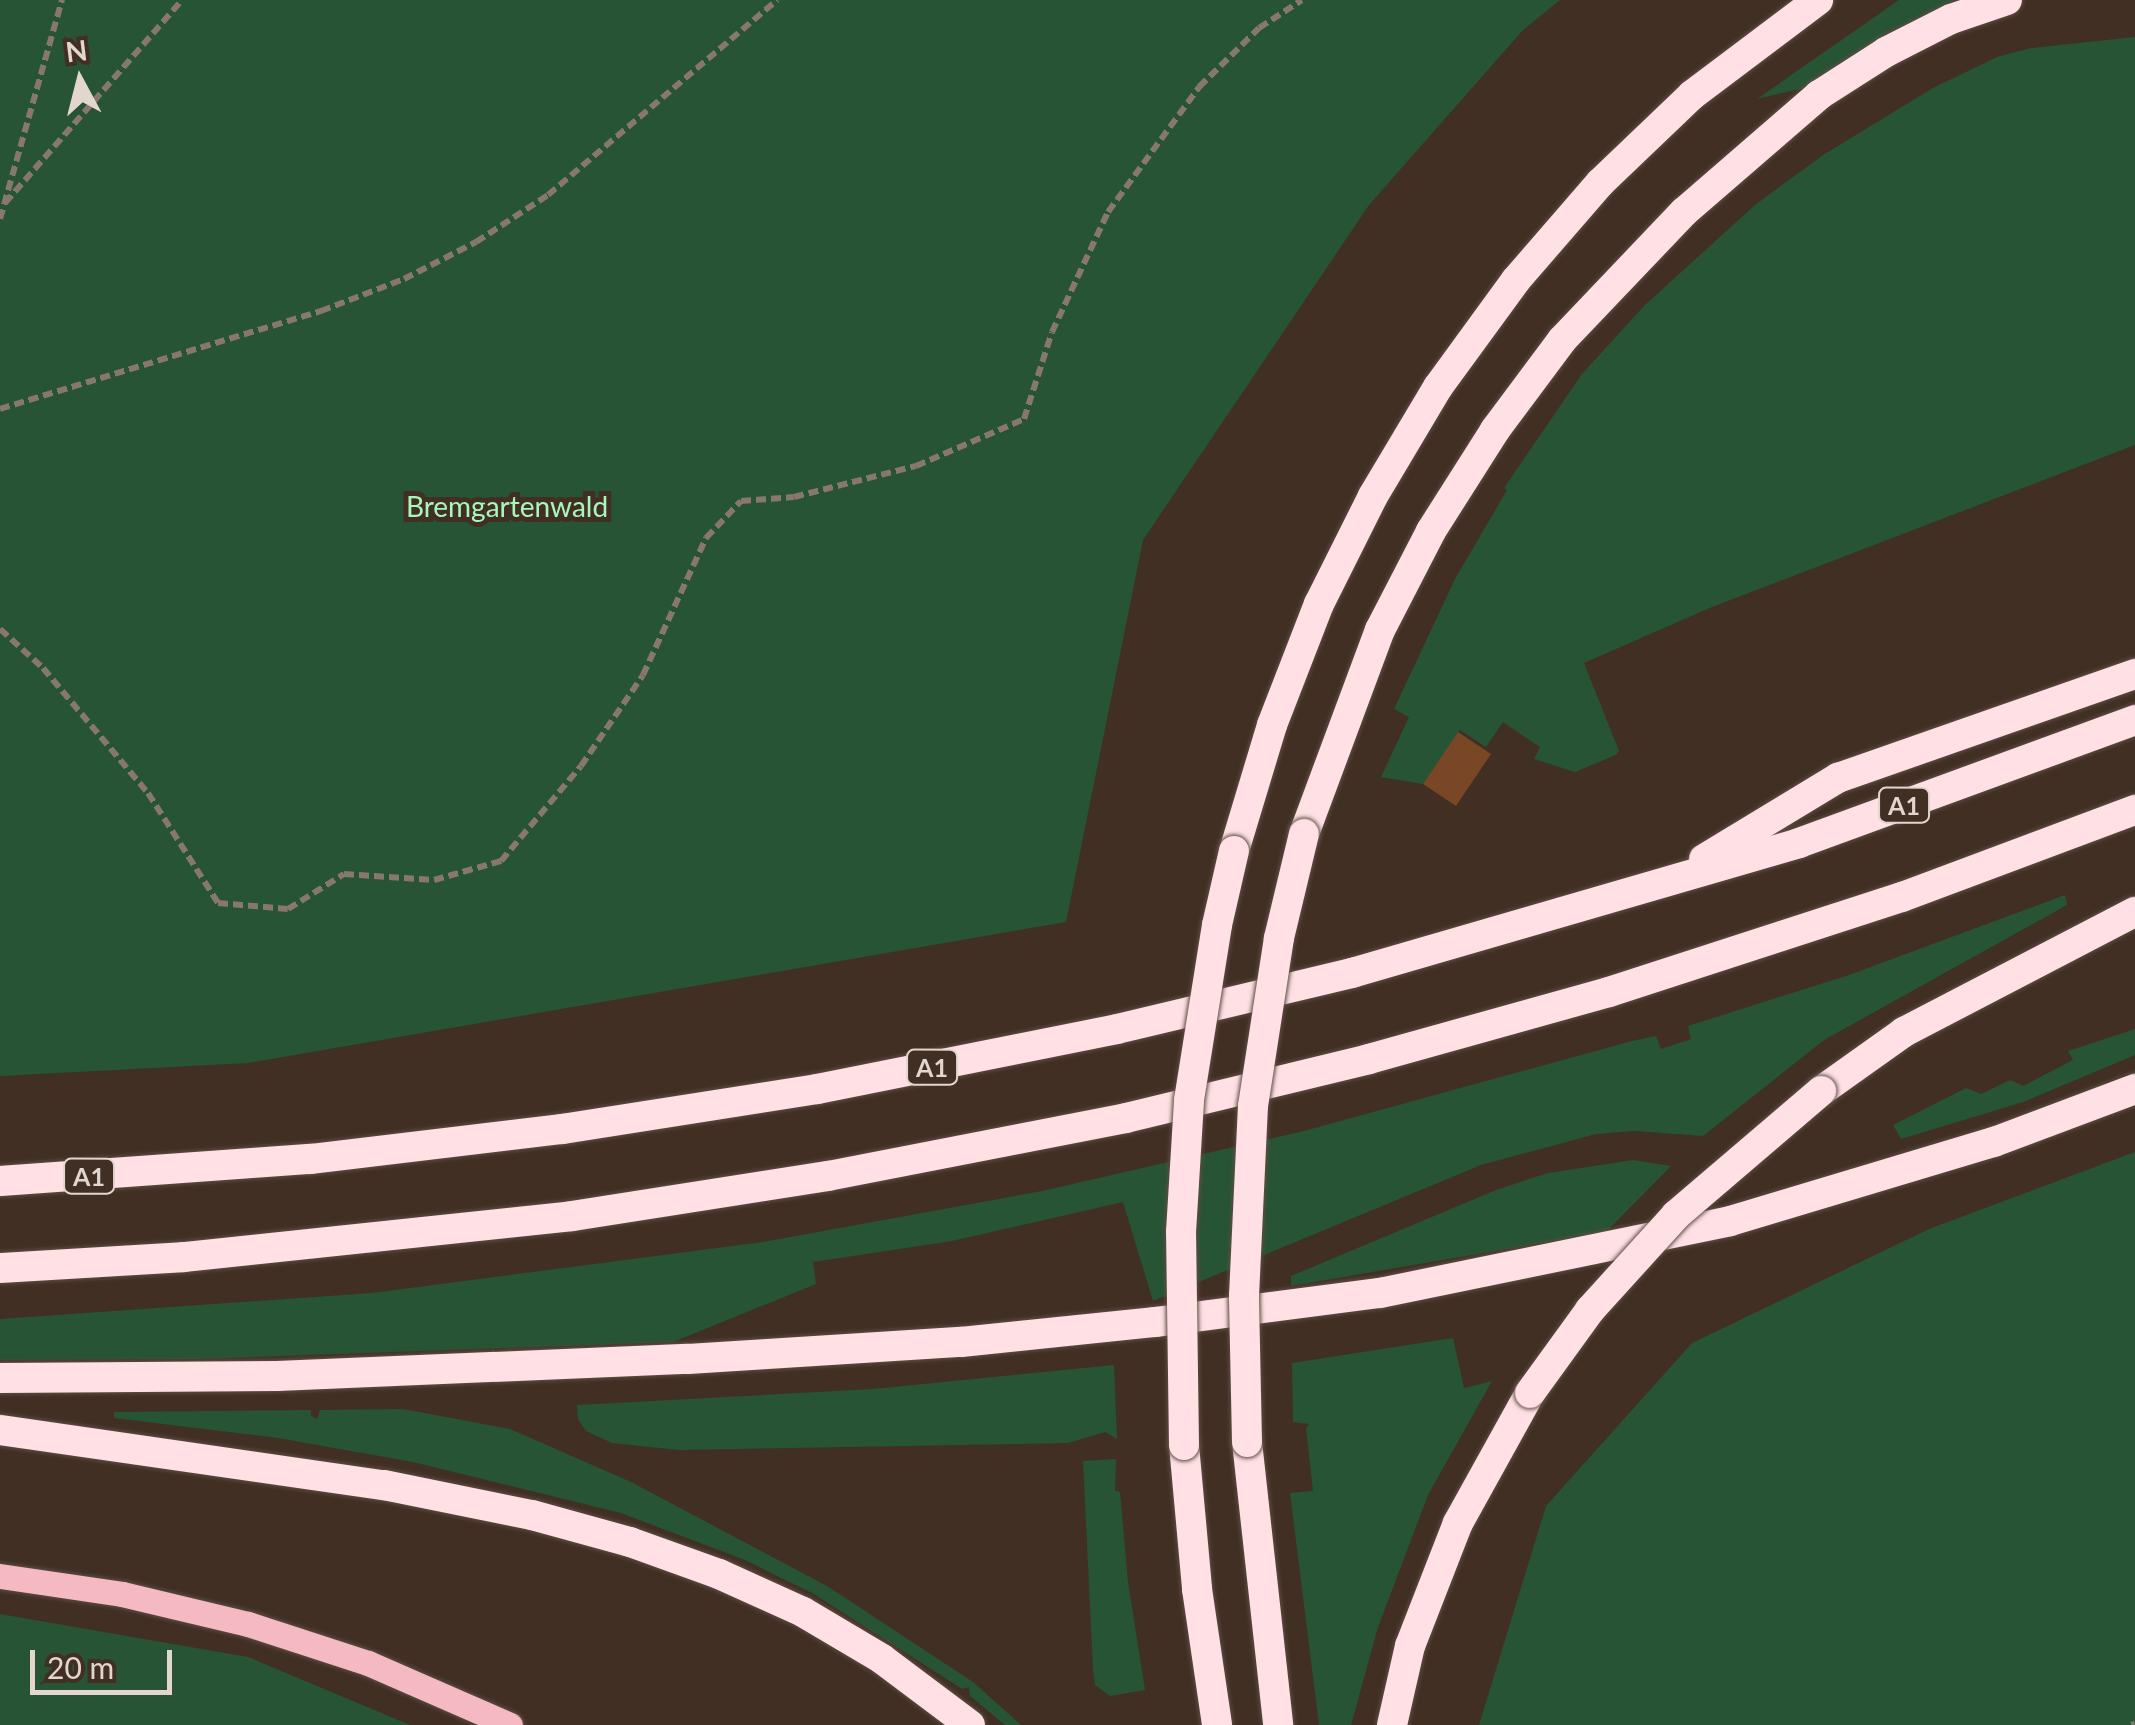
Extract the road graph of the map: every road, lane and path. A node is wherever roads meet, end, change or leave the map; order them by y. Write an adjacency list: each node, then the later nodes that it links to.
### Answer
1 (62, 0): 7 (path)
2 (182, 0): 7 (path)
3 (776, 0): 9 (path)
4 (1302, 0): 10 (path)
5 (1818, 0): 24 (highway, bridge)
6 (2007, 0): 25 (highway, bridge)
7 (5, 203): 8 (path)
8 (0, 220)
9 (0, 409)
10 (0, 630)
11 (2135, 674): 14 (highway)
12 (2135, 720): 14 (highway, A1)
13 (2135, 810): 18 (highway)
14 (1669, 880): 17 (highway, A1)
15 (2135, 912): 26 (highway, bridge)
16 (2135, 1090): 19 (highway)
17 (0, 1181)
18 (0, 1268)
19 (0, 1378)
20 (0, 1430): 23 (highway)
21 (0, 1576): 22 (main road)
22 (510, 1725)
23 (970, 1725)
24 (1216, 1725)
25 (1278, 1725)
26 (1392, 1725)

